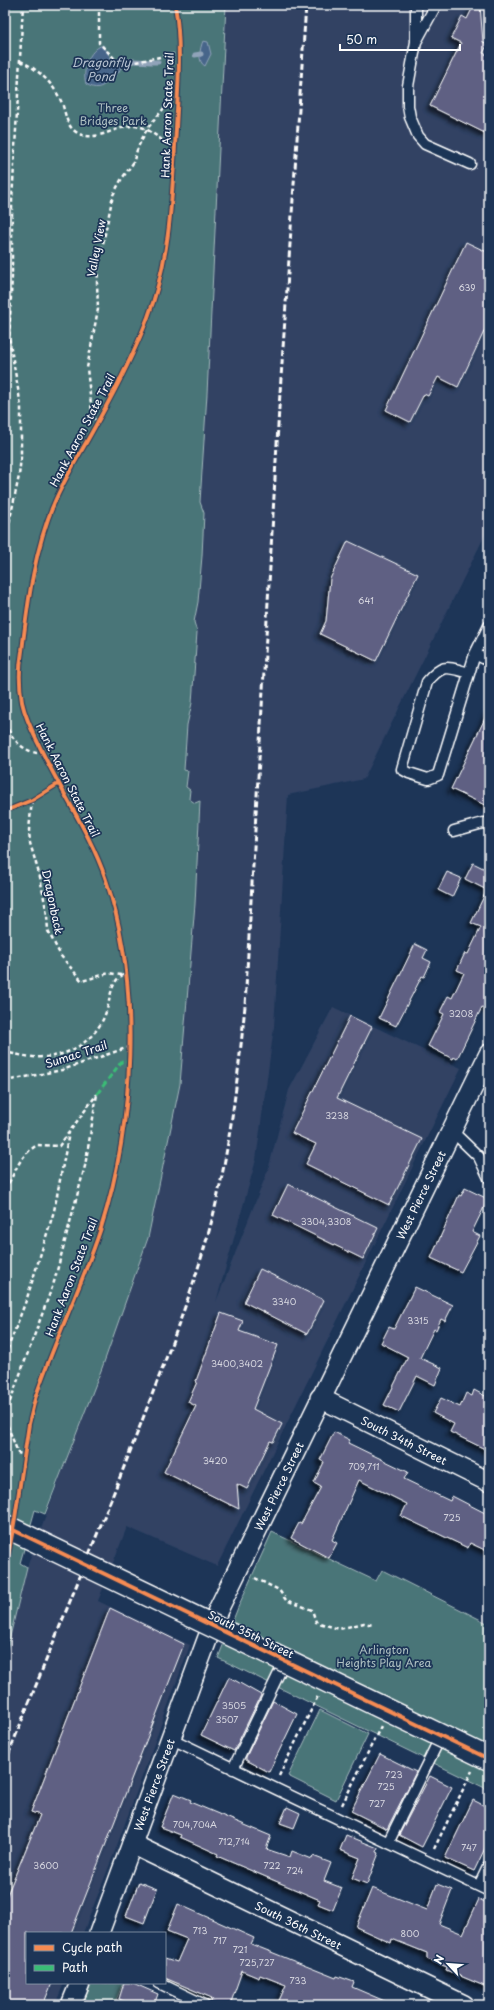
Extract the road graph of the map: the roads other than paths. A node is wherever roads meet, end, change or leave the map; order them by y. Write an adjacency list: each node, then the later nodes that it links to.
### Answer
1 (416, 5): 3 (lane)
2 (436, 5): 3 (lane)
3 (416, 42): 4 (lane)
4 (470, 164)
5 (489, 626): 6 (lane)
6 (475, 654): 7 (lane); 8 (lane)
7 (489, 661)
8 (469, 673): 8 (lane)
9 (489, 824): 10 (lane)
10 (454, 831)
11 (489, 1054): 12 (street, West Pierce Street)
12 (451, 1130): 13 (lane); 14 (street, West Pierce Street)
13 (489, 1178)
14 (320, 1398): 15 (street, South 34th Street); 18 (street, West Pierce Street)
15 (489, 1482)
16 (5, 1526): 22 (main road, South 35th Street, bridge)
17 (124, 1588): 18 (lane)
18 (211, 1630): 19 (lane); 20 (street, West Pierce Street)
19 (283, 1665): 21 (lane); 24 (lane)
20 (172, 1739): 24 (lane); 26 (street, West Pierce Street)
21 (439, 1740): 23 (lane); 25 (lane)
22 (489, 1759)
23 (489, 1764)
24 (233, 1769): 25 (lane)
25 (388, 1843): 28 (lane)
26 (132, 1844): 30 (street, West Pierce Street); 35 (street, South 36th Street)
27 (489, 1865): 28 (lane)
28 (479, 1886): 29 (lane)
29 (489, 1891)
30 (99, 1932)
31 (80, 1984): 33 (street)
32 (161, 1984): 34 (lane)
33 (71, 2005)
34 (205, 2005)
35 (464, 2005)

